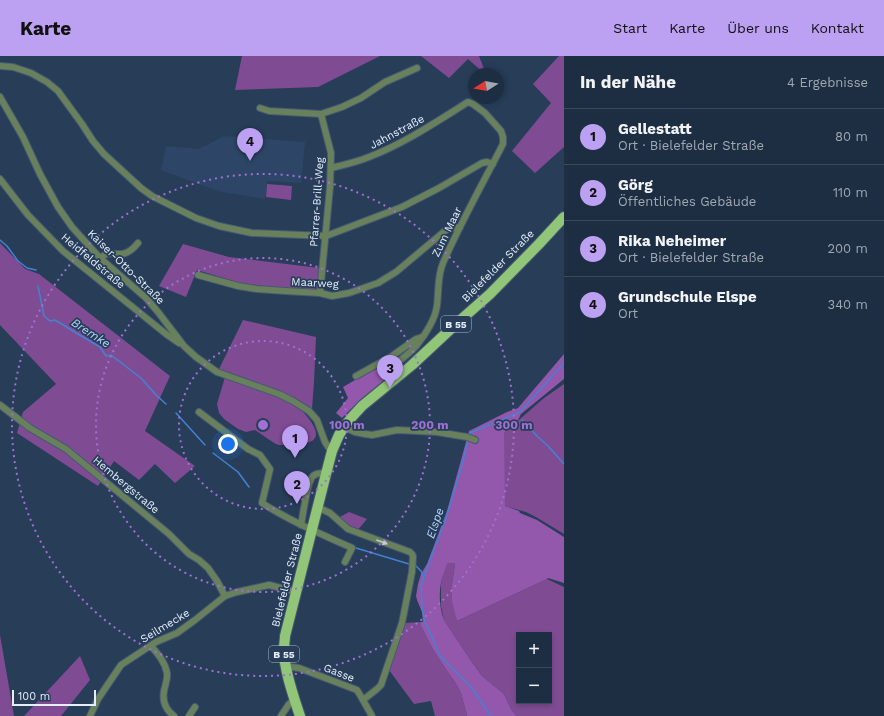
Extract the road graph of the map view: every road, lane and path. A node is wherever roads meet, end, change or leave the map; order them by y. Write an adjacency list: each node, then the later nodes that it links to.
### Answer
1 (0, 66): 13 (street)
2 (417, 68): 7 (street)
3 (0, 97): 15 (street, Kaiser-Otto-Straße)
4 (468, 102): 9 (street, Jahnstraße)
5 (473, 104): 8 (street, Zum Maar)
6 (260, 108): 7 (street)
7 (321, 114): 9 (street, Pfarrer-Brill-Weg)
8 (493, 164): 12 (street, Zum Maar); 13 (street)
9 (331, 168): 13 (street, Pfarrer-Brill-Weg)
10 (0, 179): 19 (street, Heidfeldstraße)
11 (564, 217): 21 (main road, Bielefelder Straße / B 55)
12 (460, 227): 17 (street, Maarweg); 18 (street, Zum Maar)
13 (326, 236): 17 (street, Pfarrer-Brill-Weg)
14 (138, 243): 15 (street)
15 (100, 258): 19 (street, Kaiser-Otto-Straße)
16 (198, 275): 17 (street, Maarweg)
17 (320, 293)
18 (422, 338): 20 (street); 21 (street, Zum Maar)
19 (184, 346): 26 (street, Kaiser-Otto-Straße)
20 (356, 376)
21 (396, 378): 24 (main road, Bielefelder Straße / B 55)
22 (0, 405): 33 (street, Hembergstraße)
23 (199, 412): 29 (street)
24 (344, 426): 25 (street); 26 (main road, Bielefelder Straße / B 55)
25 (471, 439)
26 (332, 451): 27 (main road, Bielefelder Straße / B 55)
27 (326, 474): 28 (main road, Bielefelder Straße / B 55); 29 (street, Bielefelder Straße)
28 (317, 507): 30 (main road, Bielefelder Straße / B 55); 37 (street, one-way to 37)
29 (301, 526): 30 (street)
30 (312, 530): 31 (street); 32 (main road, Bielefelder Straße / B 55)
31 (345, 562)
32 (297, 592): 33 (street, Seilmecke); 35 (main road, Bielefelder Straße / B 55)
33 (225, 596): 34 (street, Seilmecke)
34 (151, 646): 40 (street, Seilmecke); 41 (street)
35 (286, 668): 36 (main road, Bielefelder Straße / B 55); 37 (street, Gasse)
36 (295, 700): 43 (street); 44 (main road, Bielefelder Straße / B 55)
37 (363, 700): 39 (street, Gasse)
38 (195, 707): 42 (street)
39 (371, 715)
40 (90, 716)
41 (174, 716)
42 (188, 716)
43 (281, 716)
44 (300, 716)

